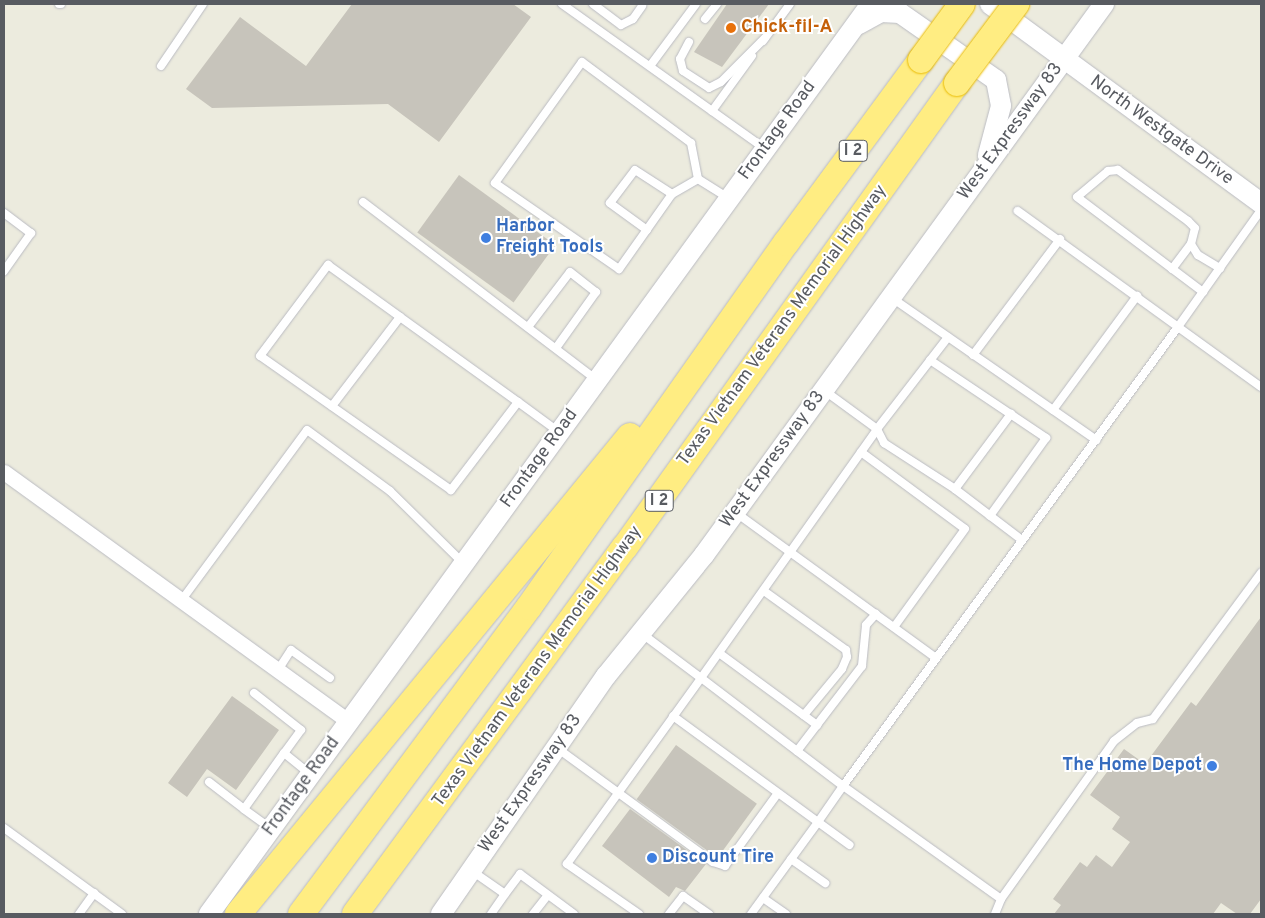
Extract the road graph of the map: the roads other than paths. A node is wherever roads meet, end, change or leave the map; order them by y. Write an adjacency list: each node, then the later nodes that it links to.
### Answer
1 (203, 4): 18 (lane)
2 (562, 4): 19 (lane)
3 (593, 4): 12 (lane)
4 (696, 4): 19 (lane)
5 (716, 4): 13 (lane)
6 (790, 4): 15 (lane)
7 (870, 4): 14 (main road, Frontage Road)
8 (962, 4): 33 (highway, I 2, bridge)
9 (990, 4): 17 (main road, North Westgate Drive)
10 (1016, 4): 85 (highway, Texas Vietnam Veterans Memorial Highway / I 2, bridge)
11 (1104, 4): 17 (main road, West Expressway 83)
12 (642, 6)
13 (705, 20)
14 (850, 32): 21 (main road, Frontage Road); 22 (main road)
15 (765, 38): 16 (lane); 20 (lane)
16 (689, 42)
17 (1064, 61): 22 (main road, West Expressway 83); 27 (main road, North Westgate Drive)
18 (161, 66)
19 (650, 66): 20 (lane)
20 (712, 111): 21 (lane)
21 (765, 149): 25 (main road, Frontage Road)
22 (985, 166): 40 (main road, West Expressway 83)
23 (698, 179): 24 (lane); 25 (lane); 31 (lane)
24 (672, 194): 31 (lane); 31 (lane)
25 (729, 198): 48 (main road, Frontage Road)
26 (363, 202): 42 (lane)
27 (1261, 203)
28 (1261, 210): 35 (lane)
29 (1018, 211): 32 (lane)
30 (4, 213): 37 (lane)
31 (647, 230)
32 (1060, 239): 39 (lane); 46 (lane)
33 (786, 242): 107 (highway); 108 (highway, I 2)
34 (1191, 244): 35 (lane); 36 (lane); 36 (lane)
35 (1220, 268): 38 (lane)
36 (1172, 269): 38 (lane)
37 (4, 271)
38 (1203, 292): 43 (lane)
39 (1137, 296): 43 (lane); 53 (lane)
40 (890, 297): 44 (lane); 50 (main road, West Expressway 83)
41 (400, 317): 51 (lane); 52 (lane); 52 (lane)
42 (528, 327): 45 (lane); 45 (lane)
43 (1178, 327): 49 (lane); 57 (lane)
44 (948, 337): 46 (lane); 47 (lane)
45 (556, 348): 48 (lane)
46 (973, 355): 53 (lane)
47 (930, 360): 54 (lane); 55 (lane)
48 (598, 380): 56 (main road, Frontage Road)
49 (1261, 387)
50 (823, 390): 55 (lane); 61 (main road, West Expressway 83)
51 (518, 402): 52 (lane); 56 (lane)
52 (332, 406)
53 (1053, 410): 57 (lane)
54 (1011, 414): 60 (lane); 62 (lane)
55 (877, 429): 58 (lane); 60 (lane)
56 (559, 432): 65 (main road, Frontage Road)
57 (1096, 440): 63 (lane)
58 (861, 452): 64 (lane); 70 (lane)
59 (4, 472): 68 (street)
60 (955, 489): 62 (lane)
61 (735, 512): 64 (lane); 71 (main road, West Expressway 83)
62 (990, 516): 63 (lane)
63 (1022, 540): 73 (lane)
64 (792, 554): 67 (lane); 69 (lane)
65 (464, 564): 68 (lane); 80 (main road, Frontage Road)
66 (1261, 573): 103 (lane)
67 (764, 591): 72 (lane); 78 (lane)
68 (182, 601): 74 (street)
69 (876, 614): 70 (lane); 81 (lane)
70 (894, 627): 73 (lane)
71 (641, 633): 76 (lane); 82 (main road, West Expressway 83)
72 (719, 653): 76 (lane); 78 (lane)
73 (936, 658): 88 (lane)
74 (278, 670): 75 (lane); 80 (street)
75 (330, 678)
76 (701, 678): 79 (lane); 83 (lane)
77 (254, 692): 84 (lane)
78 (804, 715): 81 (lane)
79 (673, 716): 89 (lane); 90 (lane)
80 (349, 722): 86 (main road, Frontage Road)
81 (817, 725): 83 (lane)
82 (557, 748): 89 (lane); 97 (main road, West Expressway 83)
83 (798, 751): 88 (lane)
84 (284, 753): 86 (lane); 91 (lane)
85 (475, 754): 109 (highway, Texas Vietnam Veterans Memorial Highway / I 2); 110 (highway)
86 (311, 774): 94 (main road, Frontage Road)
87 (209, 782): 91 (lane)
88 (843, 786): 92 (lane); 103 (lane)
89 (617, 791): 90 (lane); 115 (lane)
90 (778, 793): 92 (lane)
91 (244, 809): 94 (lane)
92 (818, 822): 95 (lane); 96 (lane)
93 (4, 828): 99 (lane)
94 (271, 828): 106 (main road, Frontage Road)
95 (850, 845)
96 (791, 859): 98 (lane); 102 (lane)
97 (472, 871): 100 (lane); 111 (main road, West Expressway 83)
98 (825, 883)
99 (94, 893): 104 (lane); 105 (lane)
100 (505, 894): 101 (lane); 112 (lane)
101 (548, 895): 113 (lane); 114 (lane)
102 (763, 898): 118 (lane); 119 (lane)
103 (1001, 899): 120 (lane)
104 (79, 914)
105 (122, 914)
106 (209, 914)
107 (238, 914)
108 (301, 914)
109 (355, 914)
110 (373, 914)
111 (441, 914)
112 (490, 914)
113 (533, 914)
114 (574, 914)
115 (639, 914)
116 (669, 914): 117 (lane)
117 (709, 914)
118 (752, 914)
119 (786, 914)
120 (995, 914)

